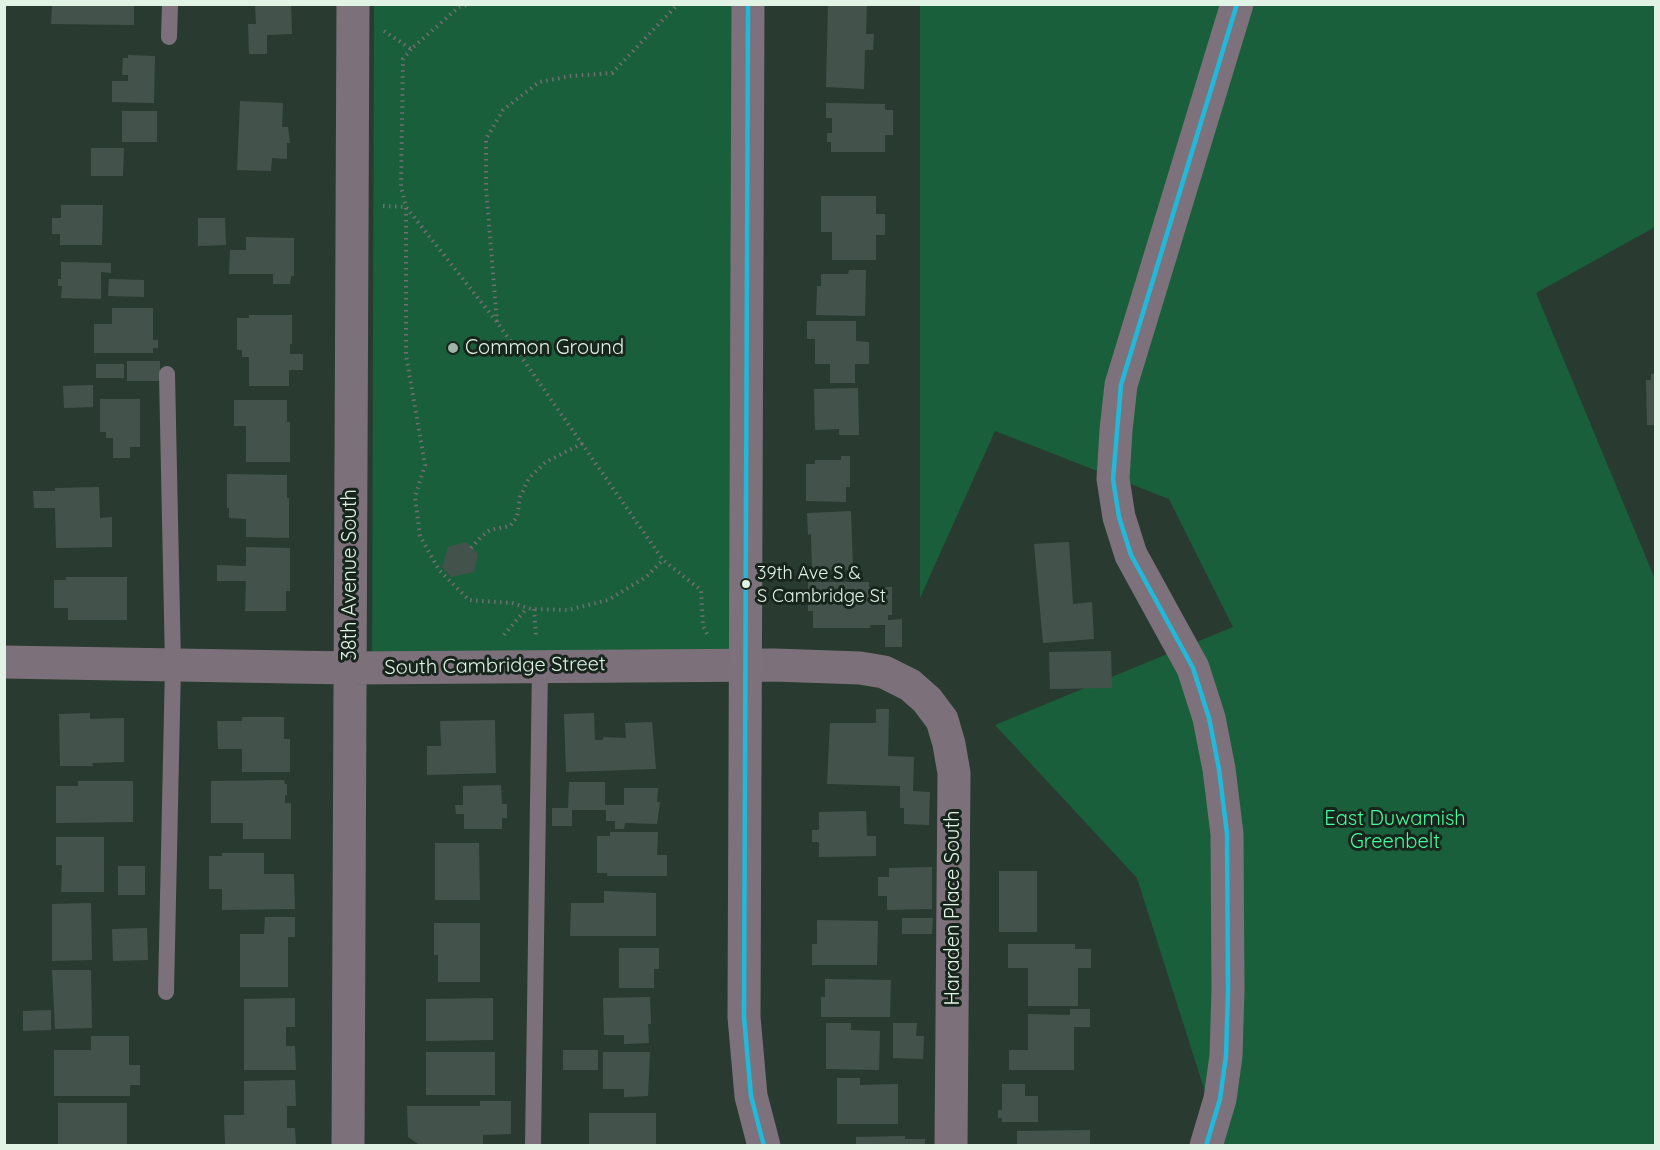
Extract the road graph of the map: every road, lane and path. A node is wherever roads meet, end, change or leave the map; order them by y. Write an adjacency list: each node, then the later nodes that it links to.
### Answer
1 (170, 4): 7 (lane)
2 (471, 4): 8 (path)
3 (678, 4): 11 (path)
4 (748, 4): 23 (main road)
5 (1237, 4): 31 (main road)
6 (353, 8): 8 (path); 9 (street, 38th Avenue South)
7 (169, 37)
8 (411, 49): 10 (path)
9 (352, 204): 10 (path); 24 (street, 38th Avenue South)
10 (406, 207): 11 (path); 16 (path)
11 (497, 322): 13 (path)
12 (167, 374): 22 (lane)
13 (583, 443): 14 (path); 15 (path)
14 (471, 548)
15 (663, 560): 17 (path); 21 (path)
16 (527, 608): 17 (path); 18 (path)
17 (534, 609): 19 (path)
18 (501, 638)
19 (538, 656): 21 (street, South Cambridge Street); 24 (street, South Cambridge Street); 29 (lane)
20 (4, 662): 22 (street, South Cambridge Street)
21 (713, 664): 23 (street, South Cambridge Street)
22 (172, 665): 24 (street, South Cambridge Street); 26 (lane)
23 (746, 665): 25 (street, South Cambridge Street); 27 (main road)
24 (350, 668): 28 (street, 38th Avenue South)
25 (910, 685): 30 (street, Haraden Place South)
26 (166, 992)
27 (763, 1145)
28 (348, 1146)
29 (533, 1146)
30 (951, 1146)
31 (1206, 1146)

